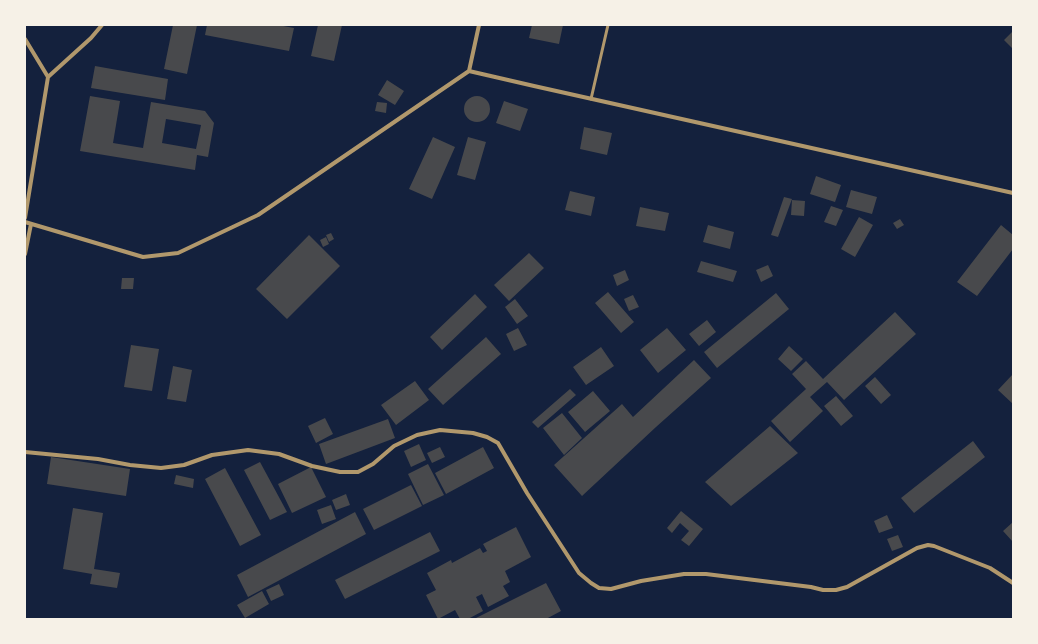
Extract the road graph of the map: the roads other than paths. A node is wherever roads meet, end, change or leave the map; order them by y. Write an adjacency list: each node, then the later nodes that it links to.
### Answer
1 (102, 25): 6 (street)
2 (479, 25): 5 (street)
3 (608, 25): 7 (lane)
4 (25, 39): 6 (street)
5 (468, 70): 7 (street); 11 (street)
6 (48, 77): 9 (street)
7 (591, 98): 8 (street)
8 (1013, 192)
9 (25, 218)
10 (25, 222): 11 (street)
11 (31, 224): 12 (street)
12 (25, 254)
13 (25, 452): 14 (street)
14 (1013, 583)

